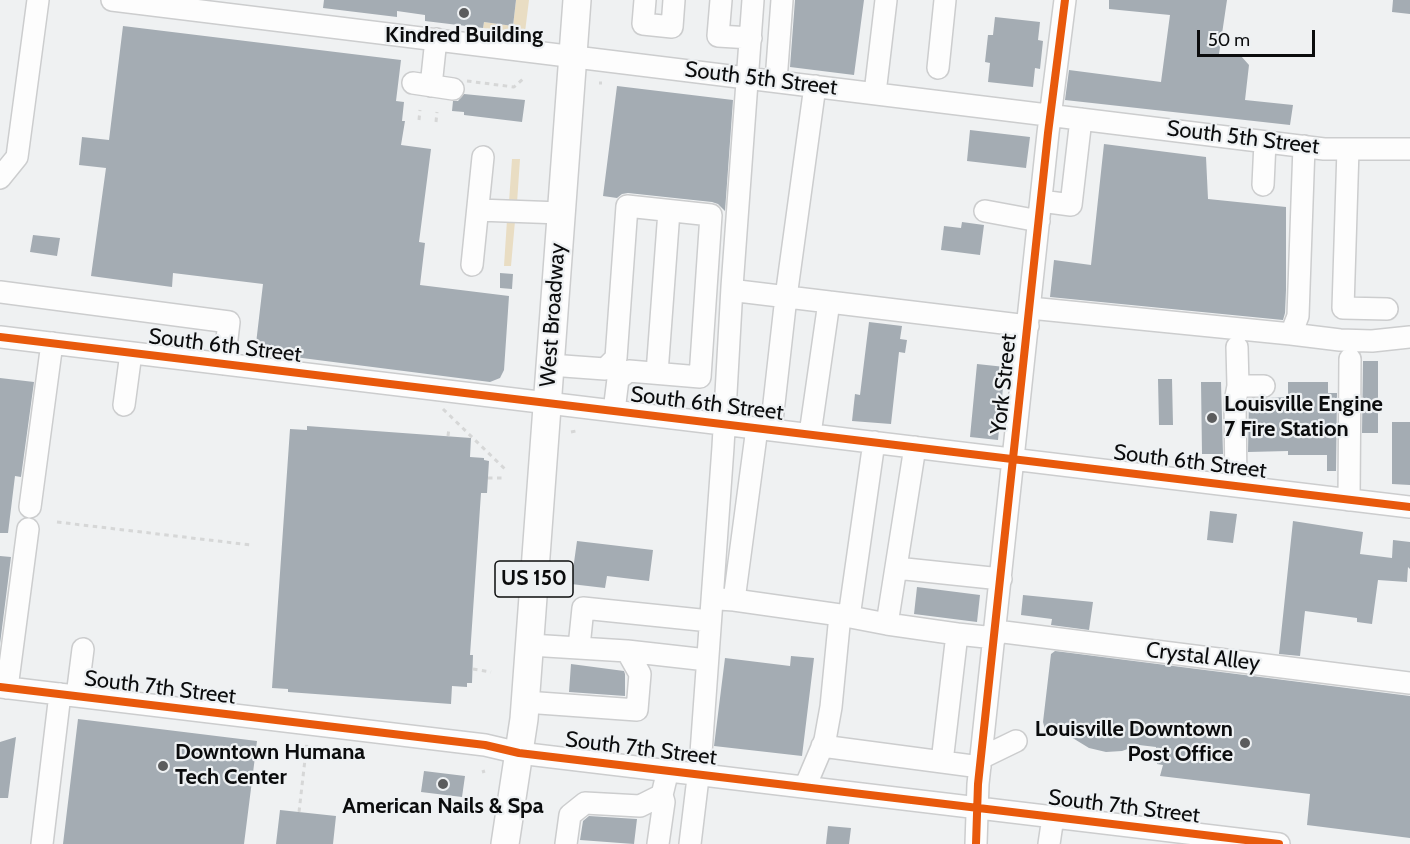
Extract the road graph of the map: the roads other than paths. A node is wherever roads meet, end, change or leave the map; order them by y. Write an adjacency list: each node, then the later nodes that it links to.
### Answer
1 (38, 0): 28 (street)
2 (112, 0): 13 (street, South 5th Street)
3 (577, 0): 14 (main road, West Broadway / US 150)
4 (645, 0): 5 (street)
5 (674, 0)
6 (720, 0): 12 (street)
7 (753, 0): 12 (street)
8 (782, 0): 17 (street)
9 (886, 0): 20 (street)
10 (945, 0): 15 (street)
11 (1065, 0): 21 (street, York Street)
12 (751, 38): 16 (street)
13 (436, 39): 14 (street, South 5th Street); 18 (street)
14 (573, 56): 16 (street, South 5th Street); 34 (main road, West Broadway / US 150)
15 (938, 68)
16 (748, 78): 17 (street, South 5th Street); 36 (street)
17 (776, 81): 19 (street, South 5th Street)
18 (460, 85)
19 (815, 86): 20 (street, South 5th Street); 38 (street)
20 (875, 93): 21 (street, South 5th Street)
21 (1051, 115): 22 (street, South 5th Street); 33 (street, York Street)
22 (1081, 119): 23 (street, South 5th Street); 33 (street)
23 (1265, 142): 24 (street, South 5th Street); 29 (street)
24 (1304, 146): 25 (street, South 5th Street); 42 (street)
25 (1348, 149): 26 (street, South 5th Street); 40 (street)
26 (1410, 149)
27 (483, 157): 30 (street)
28 (0, 178)
29 (1263, 185)
30 (478, 210): 34 (street); 35 (street)
31 (669, 211): 51 (street); 52 (street); 52 (street)
32 (985, 211): 33 (street)
33 (1040, 211): 41 (street, York Street)
34 (561, 213): 50 (main road, West Broadway / US 150)
35 (472, 265)
36 (732, 287): 38 (street); 58 (street)
37 (0, 292): 49 (street)
38 (786, 297): 39 (street); 59 (street)
39 (830, 302): 41 (street); 60 (street)
40 (1388, 309)
41 (1029, 317): 42 (street); 63 (street, York Street)
42 (1291, 334): 44 (street)
43 (0, 337): 45 (street, South 6th Street)
44 (1410, 337)
45 (51, 343): 47 (street, South 6th Street); 66 (street)
46 (1238, 347): 53 (street)
47 (126, 352): 49 (street, South 6th Street); 55 (street)
48 (1350, 359): 65 (street)
49 (224, 364): 56 (street, South 6th Street)
50 (550, 365): 51 (street); 56 (main road, West Broadway / US 150)
51 (617, 369): 52 (street); 57 (street)
52 (657, 373)
53 (1238, 386): 54 (street); 64 (street)
54 (1264, 386)
55 (119, 404)
56 (546, 404): 57 (street, South 6th Street); 78 (main road, West Broadway / US 150)
57 (614, 411): 58 (street, South 6th Street)
58 (724, 424): 59 (street, South 6th Street); 71 (street)
59 (764, 429): 60 (street, South 6th Street); 72 (street)
60 (810, 434): 61 (street, South 6th Street)
61 (874, 442): 62 (street, South 6th Street); 73 (street)
62 (915, 447): 63 (street, South 6th Street); 69 (street)
63 (1014, 459): 64 (street, South 6th Street); 70 (street, York Street)
64 (1236, 486): 65 (street, South 6th Street)
65 (1349, 500): 67 (street, South 6th Street)
66 (30, 507)
67 (1410, 507)
68 (28, 529): 84 (street)
69 (896, 568): 70 (street); 75 (street)
70 (1001, 579): 77 (street, York Street)
71 (712, 598): 72 (street, Crystal Alley); 74 (street)
72 (734, 600): 73 (street, Crystal Alley)
73 (844, 616): 75 (street, Crystal Alley); 88 (street)
74 (710, 621): 79 (street); 82 (street)
75 (887, 624): 76 (street, Crystal Alley)
76 (957, 634): 77 (street, Crystal Alley); 90 (street)
77 (995, 634): 83 (street, Crystal Alley); 91 (street, York Street)
78 (530, 645): 79 (street); 86 (main road, West Broadway / US 150)
79 (579, 647): 81 (street)
80 (88, 650): 85 (street)
81 (627, 651): 82 (street); 86 (street)
82 (707, 660): 93 (street)
83 (1410, 683)
84 (4, 687): 85 (street, South 7th Street)
85 (75, 696): 89 (street, South 7th Street); 101 (street)
86 (525, 702): 89 (main road, West Broadway / US 150)
87 (1016, 741): 91 (street)
88 (822, 746): 90 (street); 94 (street)
89 (519, 753): 92 (street, South 7th Street); 102 (main road, West Broadway / US 150)
90 (942, 762): 91 (street)
91 (981, 762): 97 (street, York Street)
92 (668, 770): 93 (street, South 7th Street); 95 (street)
93 (698, 774): 94 (street, South 7th Street); 105 (street)
94 (805, 787): 97 (street, South 7th Street)
95 (662, 795): 96 (street); 99 (street)
96 (640, 807): 99 (street); 103 (street)
97 (978, 807): 98 (street, South 7th Street); 106 (street, York Street)
98 (1053, 817): 100 (street, South 7th Street); 107 (street)
99 (660, 820): 104 (street)
100 (1179, 838): 108 (street, South 7th Street)
101 (42, 844)
102 (505, 844)
103 (566, 844)
104 (658, 844)
105 (690, 844)
106 (976, 844)
107 (1049, 844)
108 (1280, 844)

